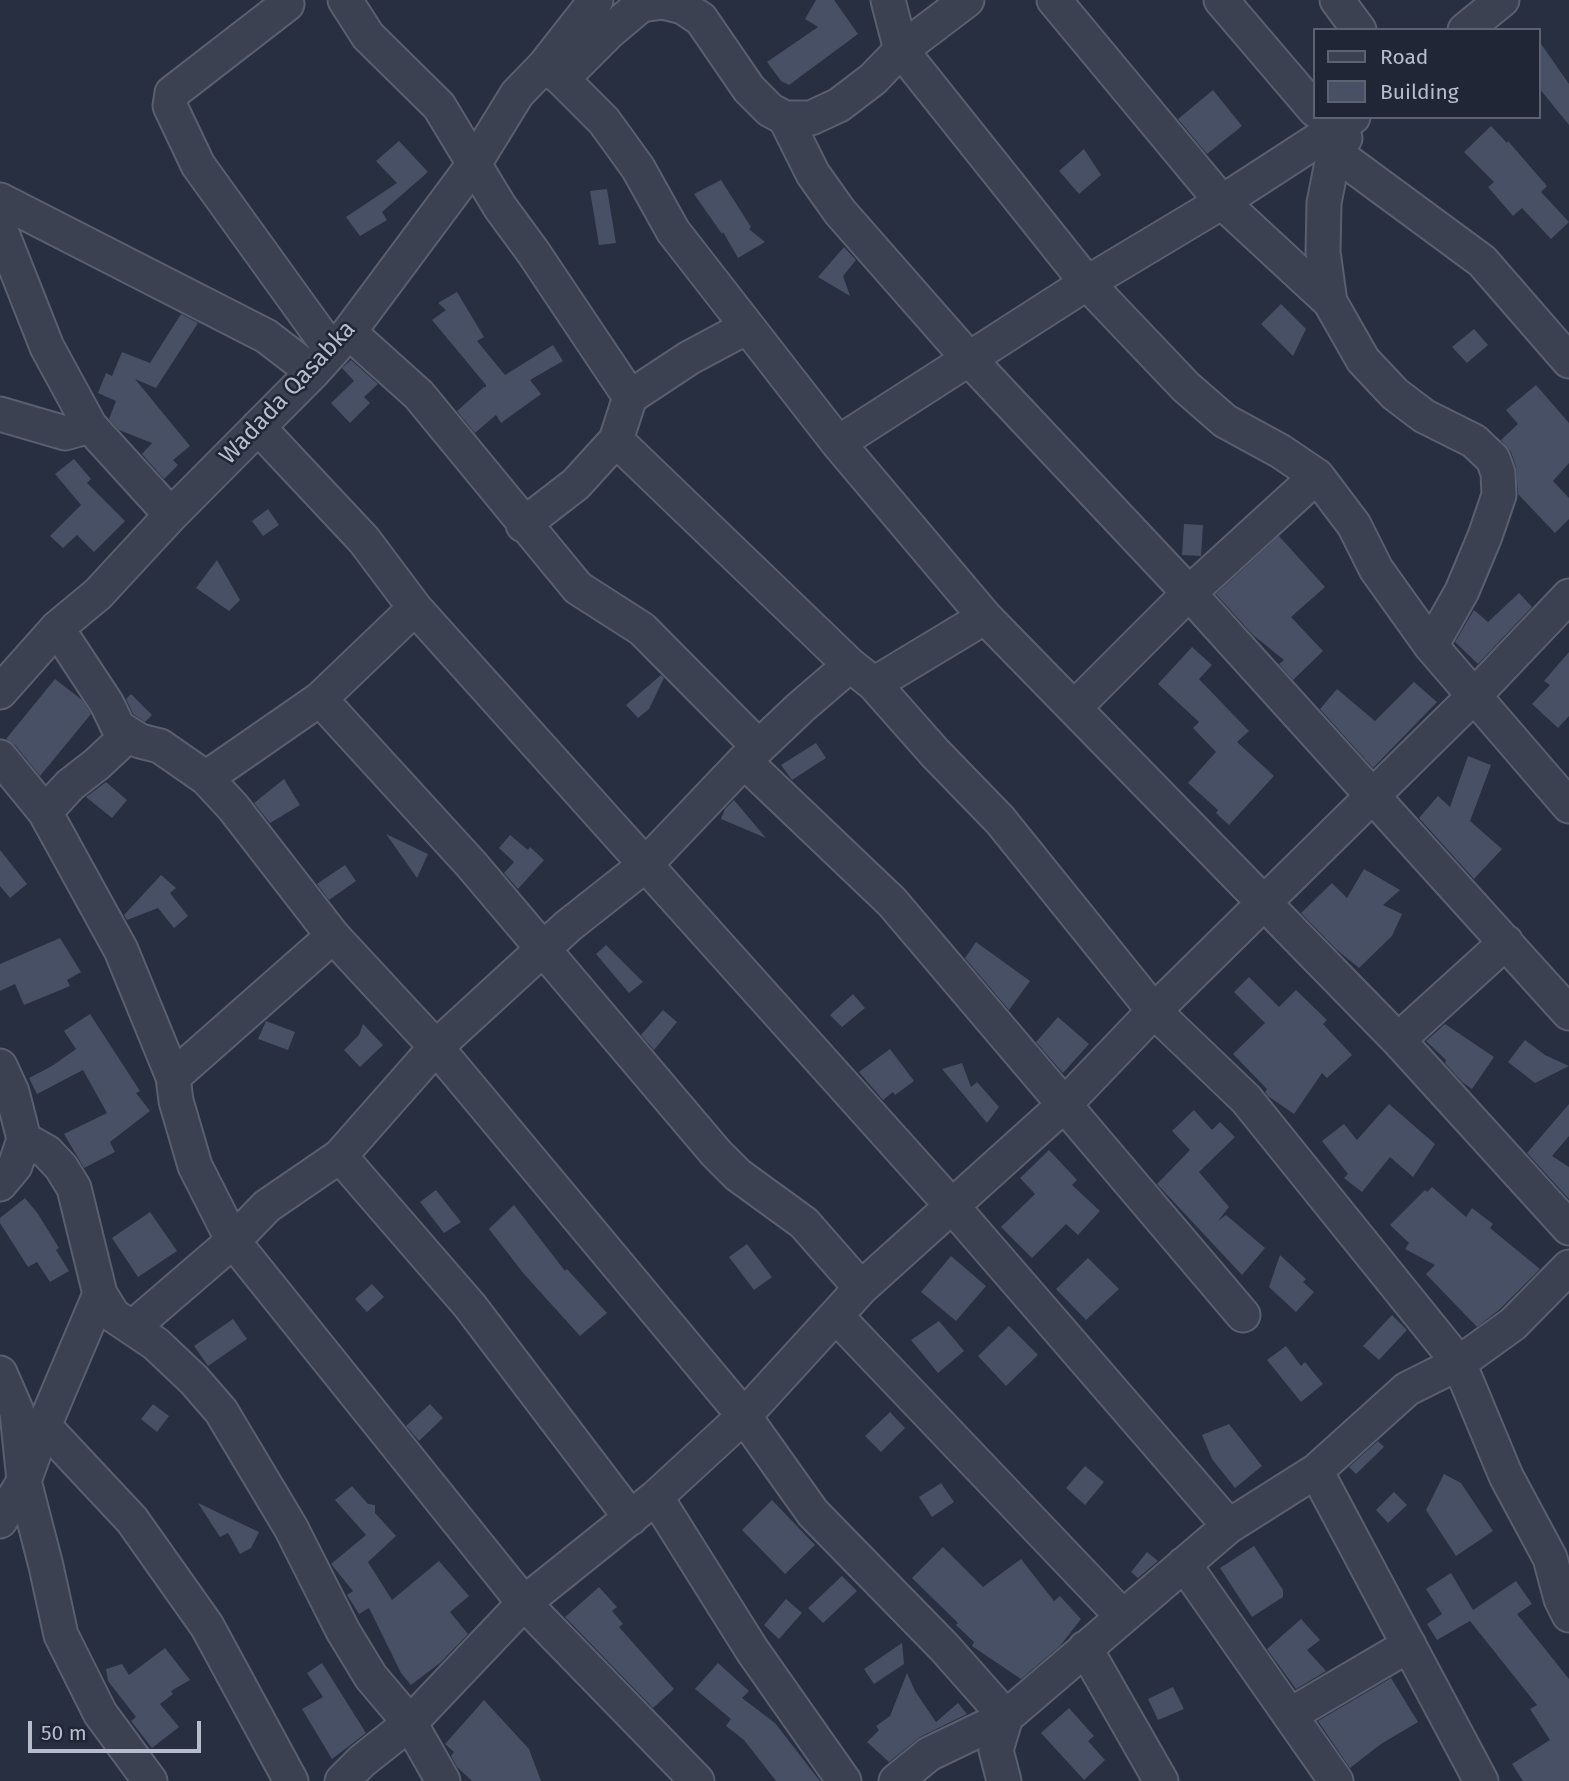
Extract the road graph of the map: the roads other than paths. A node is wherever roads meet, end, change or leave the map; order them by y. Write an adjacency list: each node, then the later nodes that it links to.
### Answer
1 (345, 0): 17 (street)
2 (596, 0): 13 (street, Wadada Qasabka)
3 (888, 0): 12 (street)
4 (967, 0): 12 (street)
5 (1054, 0): 19 (street)
6 (1221, 0): 14 (street)
7 (1337, 0): 10 (street)
8 (1502, 0): 11 (street)
9 (287, 5): 24 (street)
10 (1358, 28)
11 (1467, 28)
12 (901, 50): 15 (street); 21 (street)
13 (553, 72): 15 (street); 17 (street, Wadada Qasabka); 23 (street)
14 (1314, 99)
15 (785, 118): 25 (street)
16 (1337, 124): 19 (street); 22 (street); 26 (street)
17 (474, 164): 24 (street, Wadada Qasabka); 27 (street)
18 (0, 200): 24 (street)
19 (1222, 202): 21 (street); 22 (street)
20 (0, 228): 29 (street)
21 (1087, 283): 25 (street); 33 (street)
22 (1330, 302): 41 (street)
23 (747, 327): 27 (street); 32 (street)
24 (331, 352): 30 (street, Wadada Qasabka); 35 (street)
25 (970, 360): 32 (street); 36 (street)
26 (1569, 361)
27 (630, 397): 31 (street)
28 (0, 414): 29 (street)
29 (90, 426): 34 (street)
30 (258, 427): 34 (street, Wadada Qasabka); 38 (street)
31 (616, 440): 35 (street); 42 (street)
32 (838, 443): 39 (street)
33 (1317, 476): 36 (street); 41 (street)
34 (171, 515): 40 (street, Wadada Qasabka)
35 (523, 525): 48 (street)
36 (1189, 593): 46 (street); 51 (street)
37 (1567, 601): 44 (street)
38 (415, 608): 45 (street); 54 (street)
39 (985, 617): 42 (street); 46 (street)
40 (57, 628): 43 (street, Wadada Qasabka); 47 (street)
41 (1431, 646): 44 (street)
42 (862, 675): 48 (street); 59 (street)
43 (0, 692)
44 (1473, 696): 51 (street); 52 (street)
45 (320, 699): 50 (street); 58 (street)
46 (1074, 708): 55 (street)
47 (128, 735): 50 (street); 53 (street)
48 (752, 754): 54 (street); 65 (street)
49 (0, 757): 53 (street)
50 (206, 778): 56 (street)
51 (1373, 794): 55 (street); 57 (street)
52 (1569, 806)
53 (45, 812): 64 (street)
54 (645, 866): 58 (street); 69 (street)
55 (1263, 903): 59 (street); 61 (street)
56 (333, 936): 62 (street); 64 (street)
57 (1506, 942): 60 (street); 61 (street)
58 (542, 950): 62 (street); 73 (street)
59 (1154, 1011): 65 (street); 78 (street)
60 (1569, 1013)
61 (1398, 1040): 70 (street)
62 (436, 1047): 67 (street); 80 (street)
63 (0, 1066): 66 (street)
64 (173, 1077): 71 (street)
65 (1064, 1105): 69 (street); 76 (street)
66 (24, 1139): 68 (street); 74 (street)
67 (340, 1156): 71 (street); 84 (street)
68 (0, 1184)
69 (952, 1206): 73 (street); 86 (street)
70 (1569, 1228)
71 (233, 1241): 77 (street); 88 (street)
72 (1569, 1268): 78 (street)
73 (861, 1288): 75 (street)
74 (100, 1294): 77 (street); 81 (street)
75 (836, 1315): 80 (street); 90 (street)
76 (1243, 1315)
77 (133, 1326): 95 (street)
78 (1459, 1363): 82 (street); 89 (street)
79 (0, 1373): 83 (street)
80 (744, 1416): 84 (street); 94 (street)
81 (44, 1426): 83 (street); 97 (street)
82 (1316, 1471): 86 (street); 91 (street)
83 (24, 1481): 85 (street); 96 (street)
84 (644, 1508): 88 (street); 101 (street)
85 (0, 1521)
86 (1229, 1526): 87 (street)
87 (1184, 1564): 90 (street); 93 (street)
88 (524, 1603): 95 (street); 100 (street)
89 (1569, 1615)
90 (1122, 1616): 92 (street)
91 (1409, 1646): 93 (street); 106 (street)
92 (1086, 1648): 94 (street); 104 (street)
93 (1290, 1715): 105 (street)
94 (1006, 1717): 102 (street); 103 (street)
95 (410, 1723): 98 (street); 99 (street)
96 (150, 1781)
97 (291, 1781)
98 (342, 1781)
99 (443, 1781)
100 (697, 1781)
101 (844, 1781)
102 (897, 1781)
103 (1004, 1781)
104 (1161, 1781)
105 (1336, 1781)
106 (1480, 1781)

